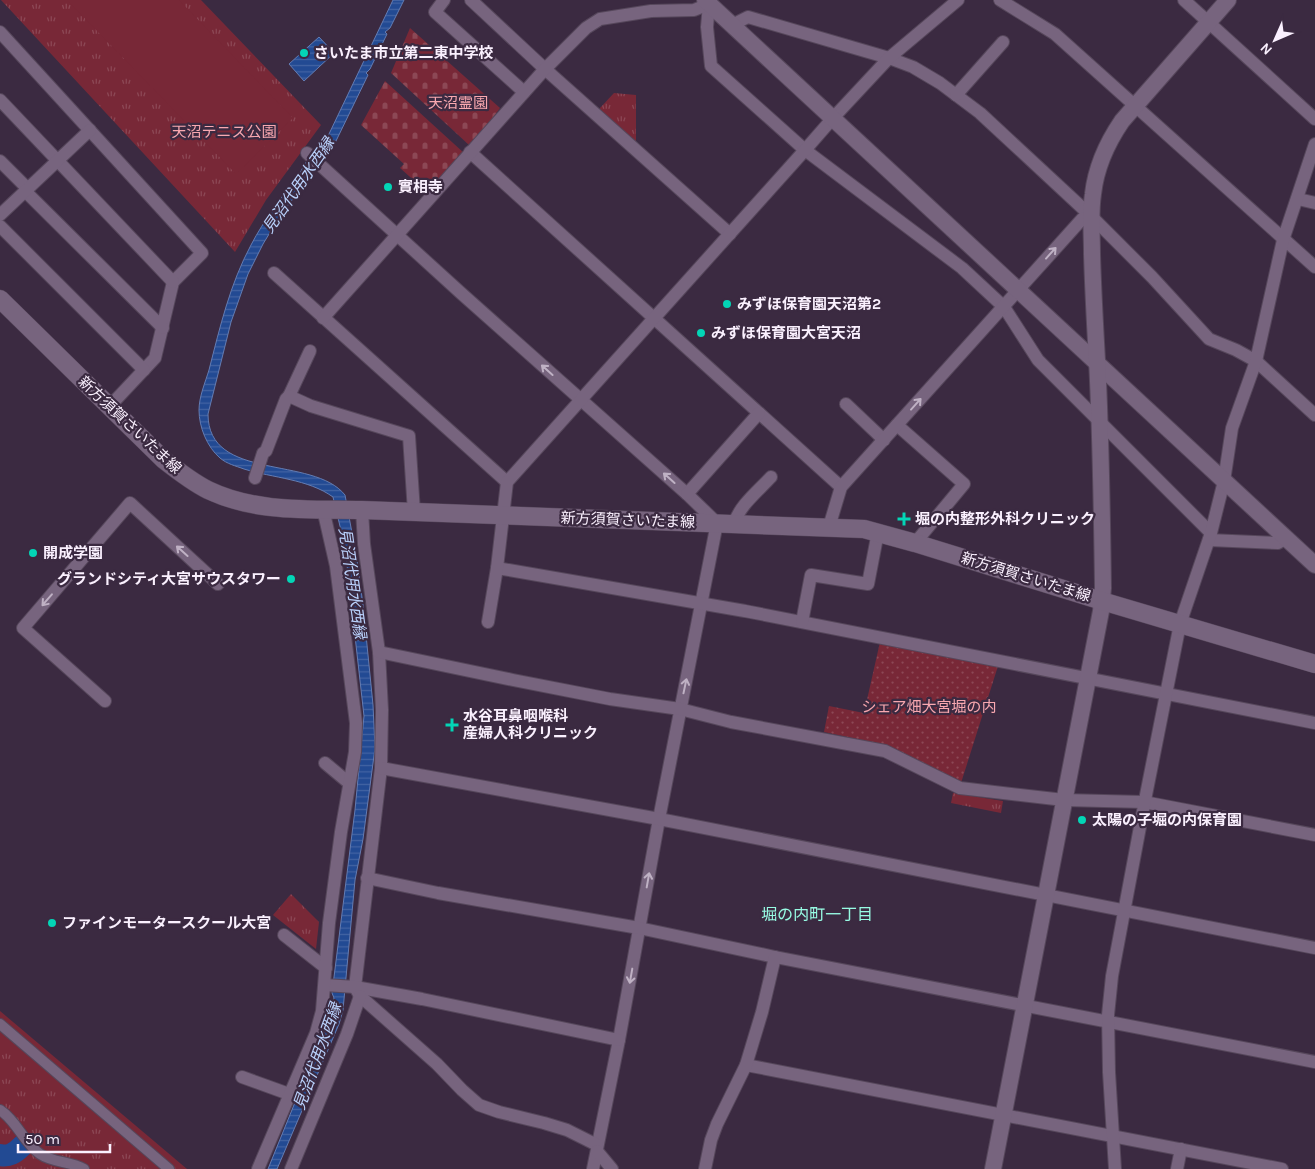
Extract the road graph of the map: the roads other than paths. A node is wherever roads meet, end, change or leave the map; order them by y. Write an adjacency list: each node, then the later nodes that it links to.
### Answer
1 (444, 0): 14 (street)
2 (471, 0): 13 (street)
3 (958, 0): 12 (street)
4 (1000, 0): 17 (street)
5 (1184, 0): 8 (street)
6 (1228, 0): 8 (street)
7 (707, 2): 9 (street); 13 (street); 22 (street)
8 (1209, 22): 17 (street); 19 (street)
9 (732, 25): 12 (street); 18 (street)
10 (0, 32): 20 (street)
11 (1003, 42): 15 (street)
12 (889, 58): 15 (street); 18 (street)
13 (545, 68): 14 (street); 33 (street)
14 (524, 92): 23 (street)
15 (956, 95): 31 (street)
16 (0, 100): 26 (street)
17 (1134, 106): 31 (street); 35 (street)
18 (833, 118): 22 (street); 39 (street)
19 (1315, 119)
20 (90, 130): 26 (street); 38 (street)
21 (1315, 144): 28 (street)
22 (805, 150): 33 (street); 41 (street)
23 (470, 152): 34 (street); 43 (street)
24 (307, 153): 34 (street)
25 (0, 161): 27 (street)
26 (57, 161): 27 (street); 38 (street)
27 (26, 190): 30 (street); 44 (street)
28 (1298, 199): 29 (street); 35 (street)
29 (1315, 203)
30 (0, 215)
31 (1091, 216): 39 (street, one-way to 31); 46 (street); 47 (street)
32 (0, 226): 48 (street)
33 (730, 234): 43 (street)
34 (396, 235): 42 (street); 50 (street, one-way to 34)
35 (1283, 240): 36 (street); 46 (street)
36 (1315, 268)
37 (274, 273): 42 (street)
38 (173, 282): 44 (street)
39 (1018, 290): 41 (street); 47 (street)
40 (0, 298): 52 (main road, 新方須賀さいたま線)
41 (1004, 307): 55 (street); 56 (street, one-way to 41)
42 (323, 318): 61 (street)
43 (655, 318): 50 (street); 53 (street)
44 (163, 328): 48 (street)
45 (310, 351): 49 (street)
46 (1256, 361): 54 (street); 60 (street)
47 (1097, 362): 55 (street); 60 (street)
48 (144, 370): 52 (street)
49 (289, 396): 58 (street); 66 (street)
50 (581, 400): 61 (street); 63 (street, one-way to 50)
51 (846, 404): 57 (street)
52 (109, 406): 64 (main road, 新方須賀さいたま線)
53 (759, 413): 62 (street); 63 (street)
54 (1315, 415)
55 (1100, 422): 71 (street); 77 (street)
56 (897, 425): 57 (street); 73 (street)
57 (884, 440): 62 (street)
58 (255, 476)
59 (771, 477): 68 (street)
60 (1224, 481): 71 (street); 72 (street)
61 (507, 482): 67 (street)
62 (841, 487): 69 (street)
63 (687, 494): 68 (street)
64 (327, 509): 65 (main road, 新方須賀さいたま線); 91 (street)
65 (359, 510): 66 (main road, 新方須賀さいたま線); 82 (street)
66 (414, 512): 67 (main road, 新方須賀さいたま線)
67 (504, 516): 68 (main road, 新方須賀さいたま線); 75 (street)
68 (726, 524): 69 (main road, 新方須賀さいたま線); 78 (street)
69 (829, 528): 70 (main road, 新方須賀さいたま線)
70 (878, 532): 73 (main road, 新方須賀さいたま線); 80 (street)
71 (1210, 536): 72 (street); 81 (street)
72 (1286, 538): 74 (street)
73 (915, 543): 77 (main road, 新方須賀さいたま線)
74 (1315, 566)
75 (498, 568): 78 (street); 79 (street)
76 (218, 584): 86 (street, one-way to 86)
77 (1102, 601): 81 (main road, 新方須賀さいたま線); 84 (street)
78 (702, 604): 80 (street); 87 (street, one-way to 78)
79 (488, 622)
80 (802, 622): 84 (street)
81 (1180, 624): 83 (main road, 新方須賀さいたま線); 85 (street)
82 (379, 652): 87 (street); 90 (street)
83 (1315, 664)
84 (1088, 679): 85 (street); 92 (street)
85 (1166, 694): 88 (street); 93 (street)
86 (105, 701)
87 (680, 709): 92 (street); 94 (street)
88 (1315, 723)
89 (325, 763): 91 (street)
90 (381, 768): 94 (street); 96 (street)
91 (349, 783): 103 (street)
92 (1064, 800): 93 (street); 97 (street)
93 (1144, 802): 95 (street); 98 (street)
94 (659, 819): 97 (street); 99 (street, one-way to 94)
95 (1315, 835)
96 (367, 878): 99 (street); 105 (street)
97 (1046, 894): 98 (street); 106 (street)
98 (1124, 911): 101 (street); 107 (street)
99 (639, 928): 102 (street); 109 (street, one-way to 109)
100 (284, 935): 103 (street)
101 (1315, 948)
102 (775, 957): 106 (street); 111 (street)
103 (326, 968): 104 (street)
104 (325, 985): 105 (street); 113 (street)
105 (357, 992): 109 (street); 117 (street); 122 (street)
106 (1025, 1005): 107 (street); 115 (street)
107 (1108, 1020): 110 (street); 116 (street)
108 (0, 1024): 120 (street)
109 (619, 1040): 117 (street)
110 (1315, 1062)
111 (746, 1065): 115 (street); 125 (street)
112 (242, 1077): 113 (street)
113 (289, 1094): 121 (street)
114 (0, 1110): 119 (street)
115 (1004, 1116): 116 (street); 126 (street)
116 (1113, 1136): 118 (street); 127 (street)
117 (597, 1148): 123 (street); 124 (street)
118 (1181, 1149): 128 (street); 129 (street)
119 (84, 1169)
120 (169, 1169)
121 (258, 1169)
122 (291, 1169)
123 (593, 1169)
124 (612, 1169)
125 (705, 1169)
126 (993, 1169)
127 (1115, 1169)
128 (1177, 1169)
129 (1282, 1169)

